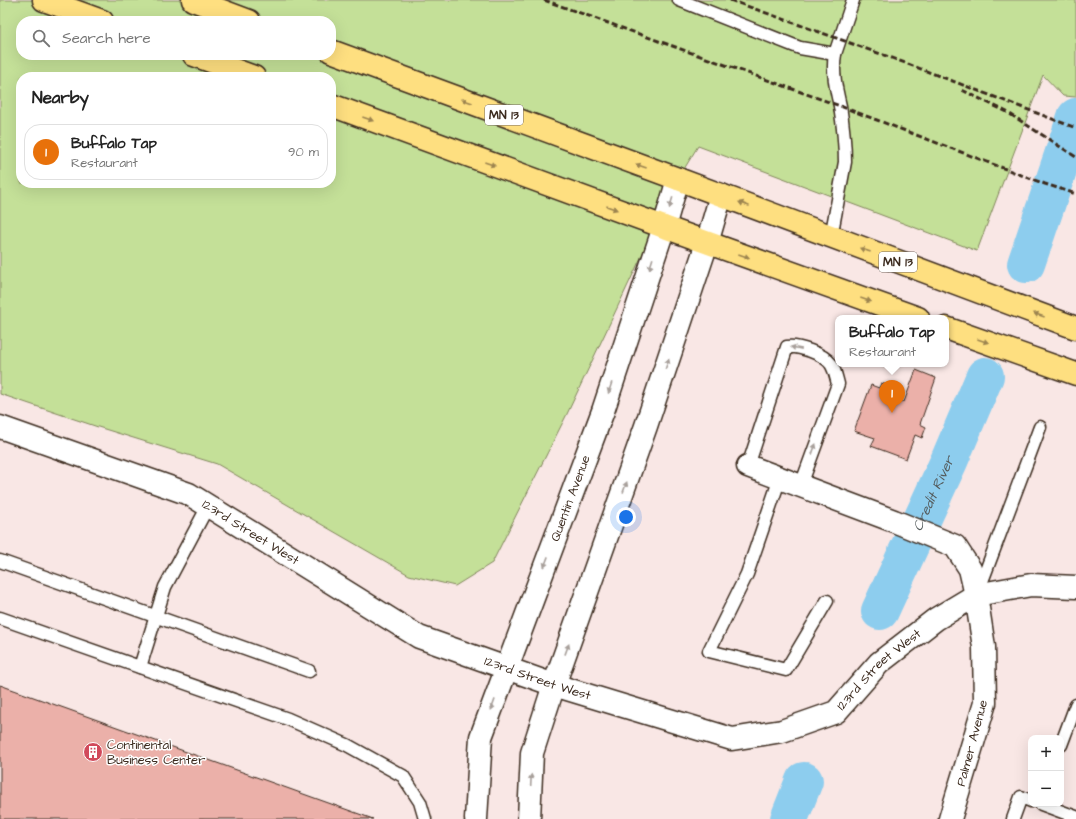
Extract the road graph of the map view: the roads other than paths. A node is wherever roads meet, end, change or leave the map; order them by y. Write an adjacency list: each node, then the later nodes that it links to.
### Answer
1 (44, 0): 5 (highway)
2 (193, 0): 6 (highway)
3 (680, 0): 8 (lane)
4 (853, 0): 8 (lane)
5 (88, 16)
6 (236, 16)
7 (336, 53): 12 (highway, MN 13, one-way to 7)
8 (835, 54): 15 (lane)
9 (208, 60): 10 (highway)
10 (240, 72)
11 (336, 107): 14 (highway, one-way to 14)
12 (678, 179): 13 (highway, MN 13); 14 (street, Quentin Avenue, one-way to 14)
13 (721, 195): 15 (highway, MN 13, one-way to 13); 16 (street)
14 (664, 227): 16 (highway); 34 (street, Quentin Avenue, one-way to 34)
15 (831, 237): 18 (highway, MN 13, one-way to 15)
16 (707, 243): 17 (highway, one-way to 17); 36 (street, one-way to 16)
17 (910, 315)
18 (1076, 328)
19 (949, 329): 20 (highway, one-way to 20)
20 (1076, 374)
21 (0, 427): 26 (street, 123rd Street West)
22 (1040, 427): 29 (lane)
23 (748, 466): 24 (street, Palmer Avenue); 25 (lane, one-way to 23)
24 (780, 478): 25 (street, Palmer Avenue); 30 (lane)
25 (801, 485): 29 (street, Palmer Avenue)
26 (208, 506): 31 (lane); 34 (street, 123rd Street West)
27 (0, 561): 31 (lane)
28 (1076, 587): 29 (street, 123rd Street West)
29 (976, 594): 36 (street, 123rd Street West); 45 (street, Palmer Avenue)
30 (827, 601)
31 (156, 617): 33 (lane); 35 (lane)
32 (0, 618): 33 (lane)
33 (140, 667): 42 (lane)
34 (506, 668): 36 (street, 123rd Street West); 43 (street, Quentin Avenue, one-way to 43)
35 (309, 671)
36 (554, 685): 44 (street, one-way to 36)
37 (1076, 705): 38 (lane)
38 (1064, 737)
39 (1028, 800): 46 (lane)
40 (1050, 807): 41 (lane)
41 (1076, 816)
42 (425, 819)
43 (476, 819)
44 (529, 819)
45 (950, 819)
46 (1013, 819)

